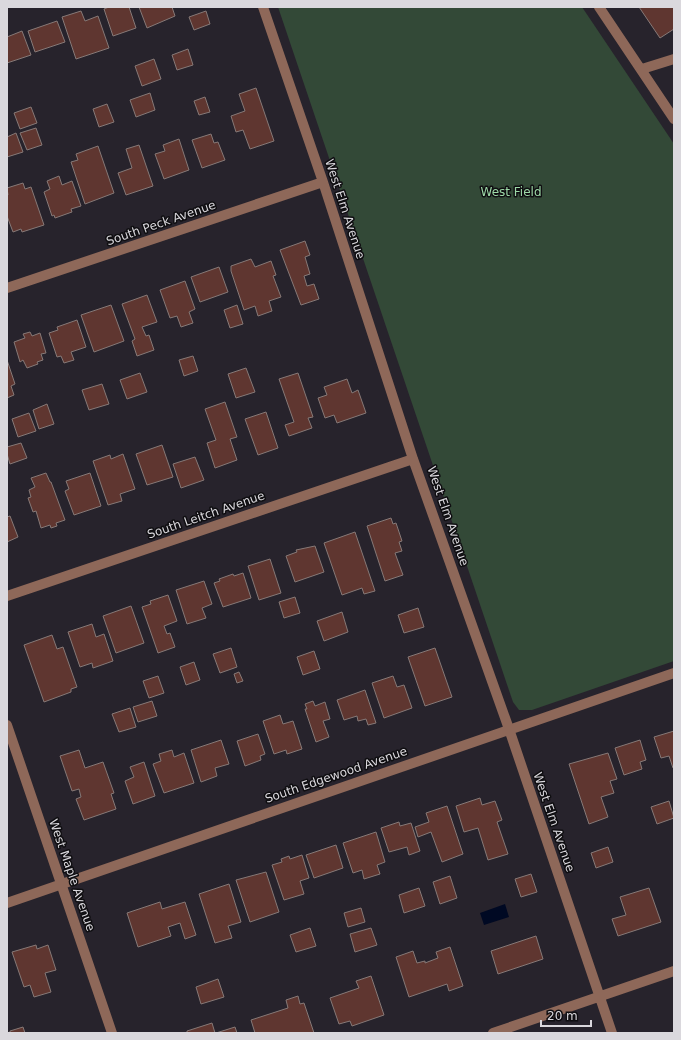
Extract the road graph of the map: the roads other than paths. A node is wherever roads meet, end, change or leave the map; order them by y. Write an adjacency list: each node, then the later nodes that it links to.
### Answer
1 (263, 7): 6 (street, West Elm Avenue)
2 (599, 7): 4 (street)
3 (674, 59): 4 (street)
4 (642, 69): 5 (street)
5 (674, 119)
6 (323, 182): 7 (street, South Peck Avenue); 8 (street, West Elm Avenue)
7 (7, 288)
8 (413, 459): 9 (street, South Leitch Avenue); 12 (street, West Elm Avenue)
9 (7, 596)
10 (674, 672): 12 (street, South Edgewood Avenue)
11 (7, 725): 13 (street, West Maple Avenue)
12 (509, 728): 13 (street, South Edgewood Avenue); 16 (street, West Elm Avenue)
13 (62, 885): 14 (street, South Edgewood Avenue); 17 (street, West Maple Avenue)
14 (7, 904)
15 (674, 971): 16 (street)
16 (599, 997): 18 (street); 19 (street, West Elm Avenue)
17 (112, 1033)
18 (493, 1033)
19 (612, 1033)

